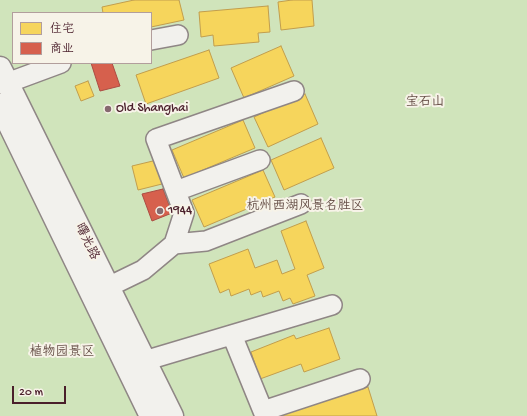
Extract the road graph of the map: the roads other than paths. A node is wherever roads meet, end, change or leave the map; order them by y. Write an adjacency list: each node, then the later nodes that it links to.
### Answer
1 (178, 35): 2 (lane)
2 (152, 40)
3 (56, 64): 4 (lane)
4 (4, 76): 11 (main road, 曙光路)
5 (294, 91): 8 (lane)
6 (0, 105): 17 (main road, 曙光路)
7 (260, 160): 8 (lane)
8 (176, 191): 10 (lane)
9 (301, 204): 10 (lane)
10 (174, 244): 11 (lane)
11 (108, 287): 14 (main road, 曙光路)
12 (332, 305): 13 (lane)
13 (232, 335): 14 (lane); 16 (lane)
14 (144, 361): 18 (main road, 曙光路)
15 (360, 379): 16 (lane)
16 (264, 414)
17 (150, 416)
18 (172, 416)

